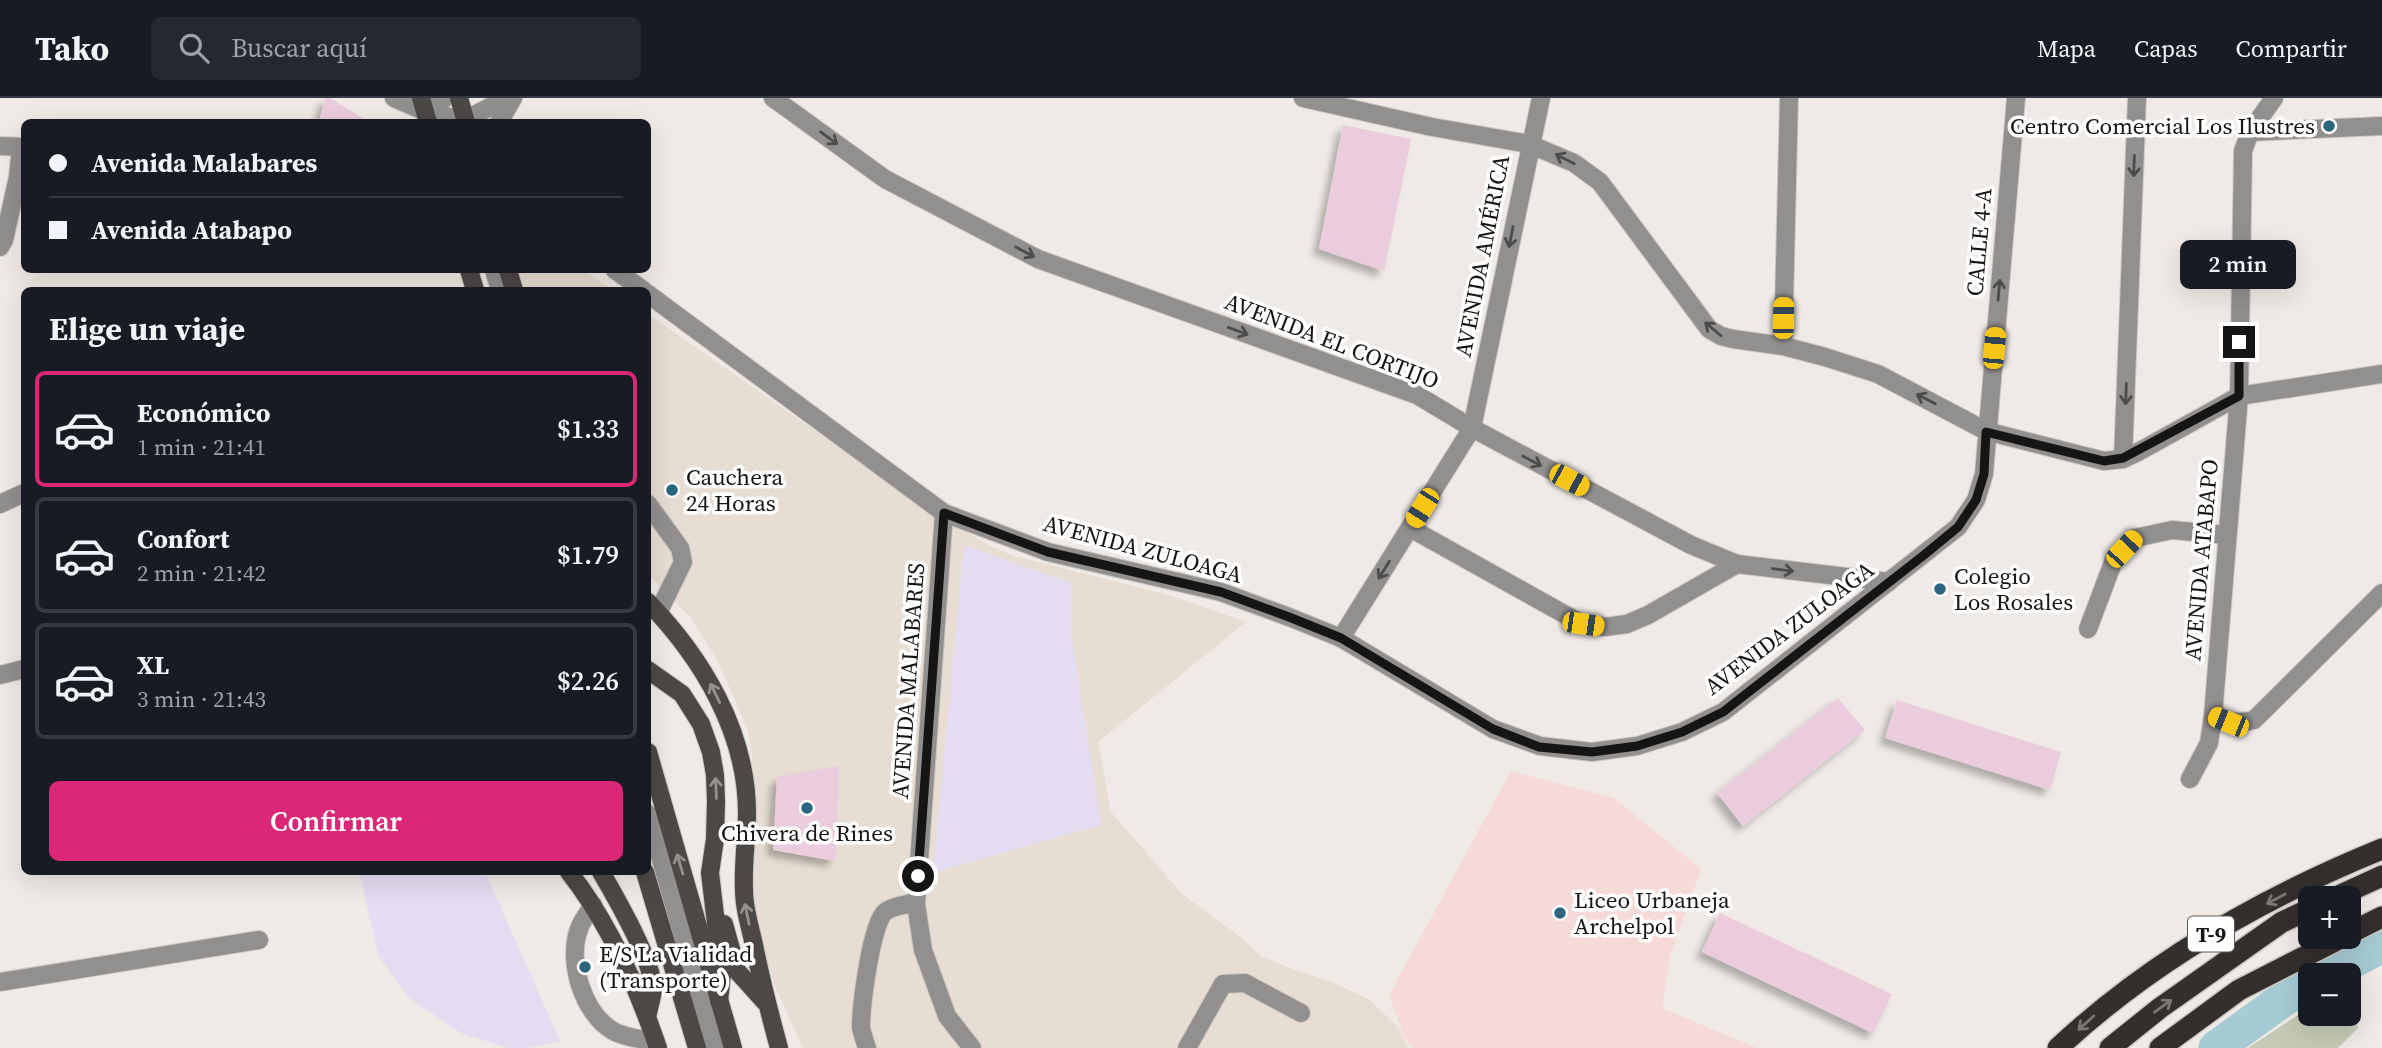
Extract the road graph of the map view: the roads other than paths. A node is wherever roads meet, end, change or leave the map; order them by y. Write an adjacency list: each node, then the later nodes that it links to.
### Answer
1 (394, 98): 13 (street)
2 (446, 98): 13 (street); 15 (street)
3 (460, 98): 16 (main road)
4 (508, 98): 17 (street)
5 (513, 98): 18 (street)
6 (773, 98): 32 (street, AVENIDA EL CORTIJO, one-way to 32)
7 (1303, 98): 21 (street)
8 (1541, 98): 21 (street, AVENIDA AMÉRICA)
9 (1789, 98): 29 (street)
10 (2016, 98): 33 (street, CALLE 4-A, one-way to 10)
11 (2137, 98): 34 (street, one-way to 34)
12 (2274, 98): 20 (street, AVENIDA ATABAPO)
13 (425, 111): 14 (street)
14 (452, 119)
15 (458, 119)
16 (459, 119)
17 (463, 119)
18 (501, 119)
19 (2382, 126): 20 (street)
20 (2250, 132): 31 (street, AVENIDA ATABAPO)
21 (1530, 144): 29 (street, one-way to 21); 32 (street, AVENIDA AMÉRICA, one-way to 32)
22 (0, 146): 23 (street)
23 (21, 147)
24 (21, 159): 25 (street)
25 (0, 247)
26 (619, 273): 27 (street, AVENIDA ZULOAGA)
27 (638, 287)
28 (651, 296): 38 (street, AVENIDA ZULOAGA)
29 (1783, 346): 33 (street, one-way to 29)
30 (2382, 374): 31 (street)
31 (2239, 396): 34 (street); 40 (street, AVENIDA ATABAPO)
32 (1472, 429): 39 (street, AVENIDA AMÉRICA); 41 (street, AVENIDA EL CORTIJO, one-way to 41)
33 (1986, 432): 34 (street); 42 (street, AVENIDA ZULOAGA)
34 (2123, 458)
35 (21, 494): 36 (street)
36 (0, 504)
37 (651, 508): 44 (street)
38 (944, 513): 46 (street, AVENIDA ZULOAGA); 61 (street, AVENIDA MALABARES)
39 (1410, 528): 41 (street); 46 (street, AVENIDA AMÉRICA, one-way to 46)
40 (2227, 535): 45 (street); 50 (street, AVENIDA ATABAPO)
41 (1737, 564): 42 (street, AVENIDA EL CORTIJO, one-way to 42)
42 (1889, 582): 46 (street, AVENIDA ZULOAGA)
43 (2382, 593): 50 (street)
44 (653, 608): 72 (main road, one-way to 44)
45 (2088, 629)
46 (1341, 638)
47 (21, 669): 49 (street)
48 (651, 672): 55 (main road, one-way to 48)
49 (0, 675)
50 (2213, 716): 52 (street, AVENIDA ATABAPO)
51 (651, 762): 71 (main road, one-way to 51)
52 (2190, 779)
53 (651, 824): 77 (street)
54 (2382, 849): 83 (highway, T-9, one-way to 83)
55 (710, 873): 71 (main road); 72 (main road)
56 (571, 875): 62 (main road)
57 (603, 875): 65 (main road)
58 (646, 875): 70 (main road)
59 (2382, 876): 60 (highway)
60 (2360, 886)
61 (916, 904): 80 (street); 81 (street, AVENIDA MALABARES)
62 (593, 905): 74 (main road); 75 (street)
63 (2298, 915): 84 (highway, one-way to 63)
64 (2382, 917): 66 (highway)
65 (626, 918): 70 (main road); 74 (main road)
66 (2361, 928)
67 (259, 940): 69 (street)
68 (2320, 949): 85 (highway)
69 (0, 982)
70 (682, 997): 76 (main road)
71 (719, 1000): 78 (main road)
72 (767, 1005): 79 (main road)
73 (1301, 1013): 82 (street)
74 (647, 1017): 75 (main road)
75 (657, 1045)
76 (697, 1048)
77 (715, 1048)
78 (733, 1048)
79 (779, 1048)
80 (867, 1048)
81 (972, 1048)
82 (1187, 1048)
83 (2058, 1048)
84 (2110, 1048)
85 (2160, 1048)

